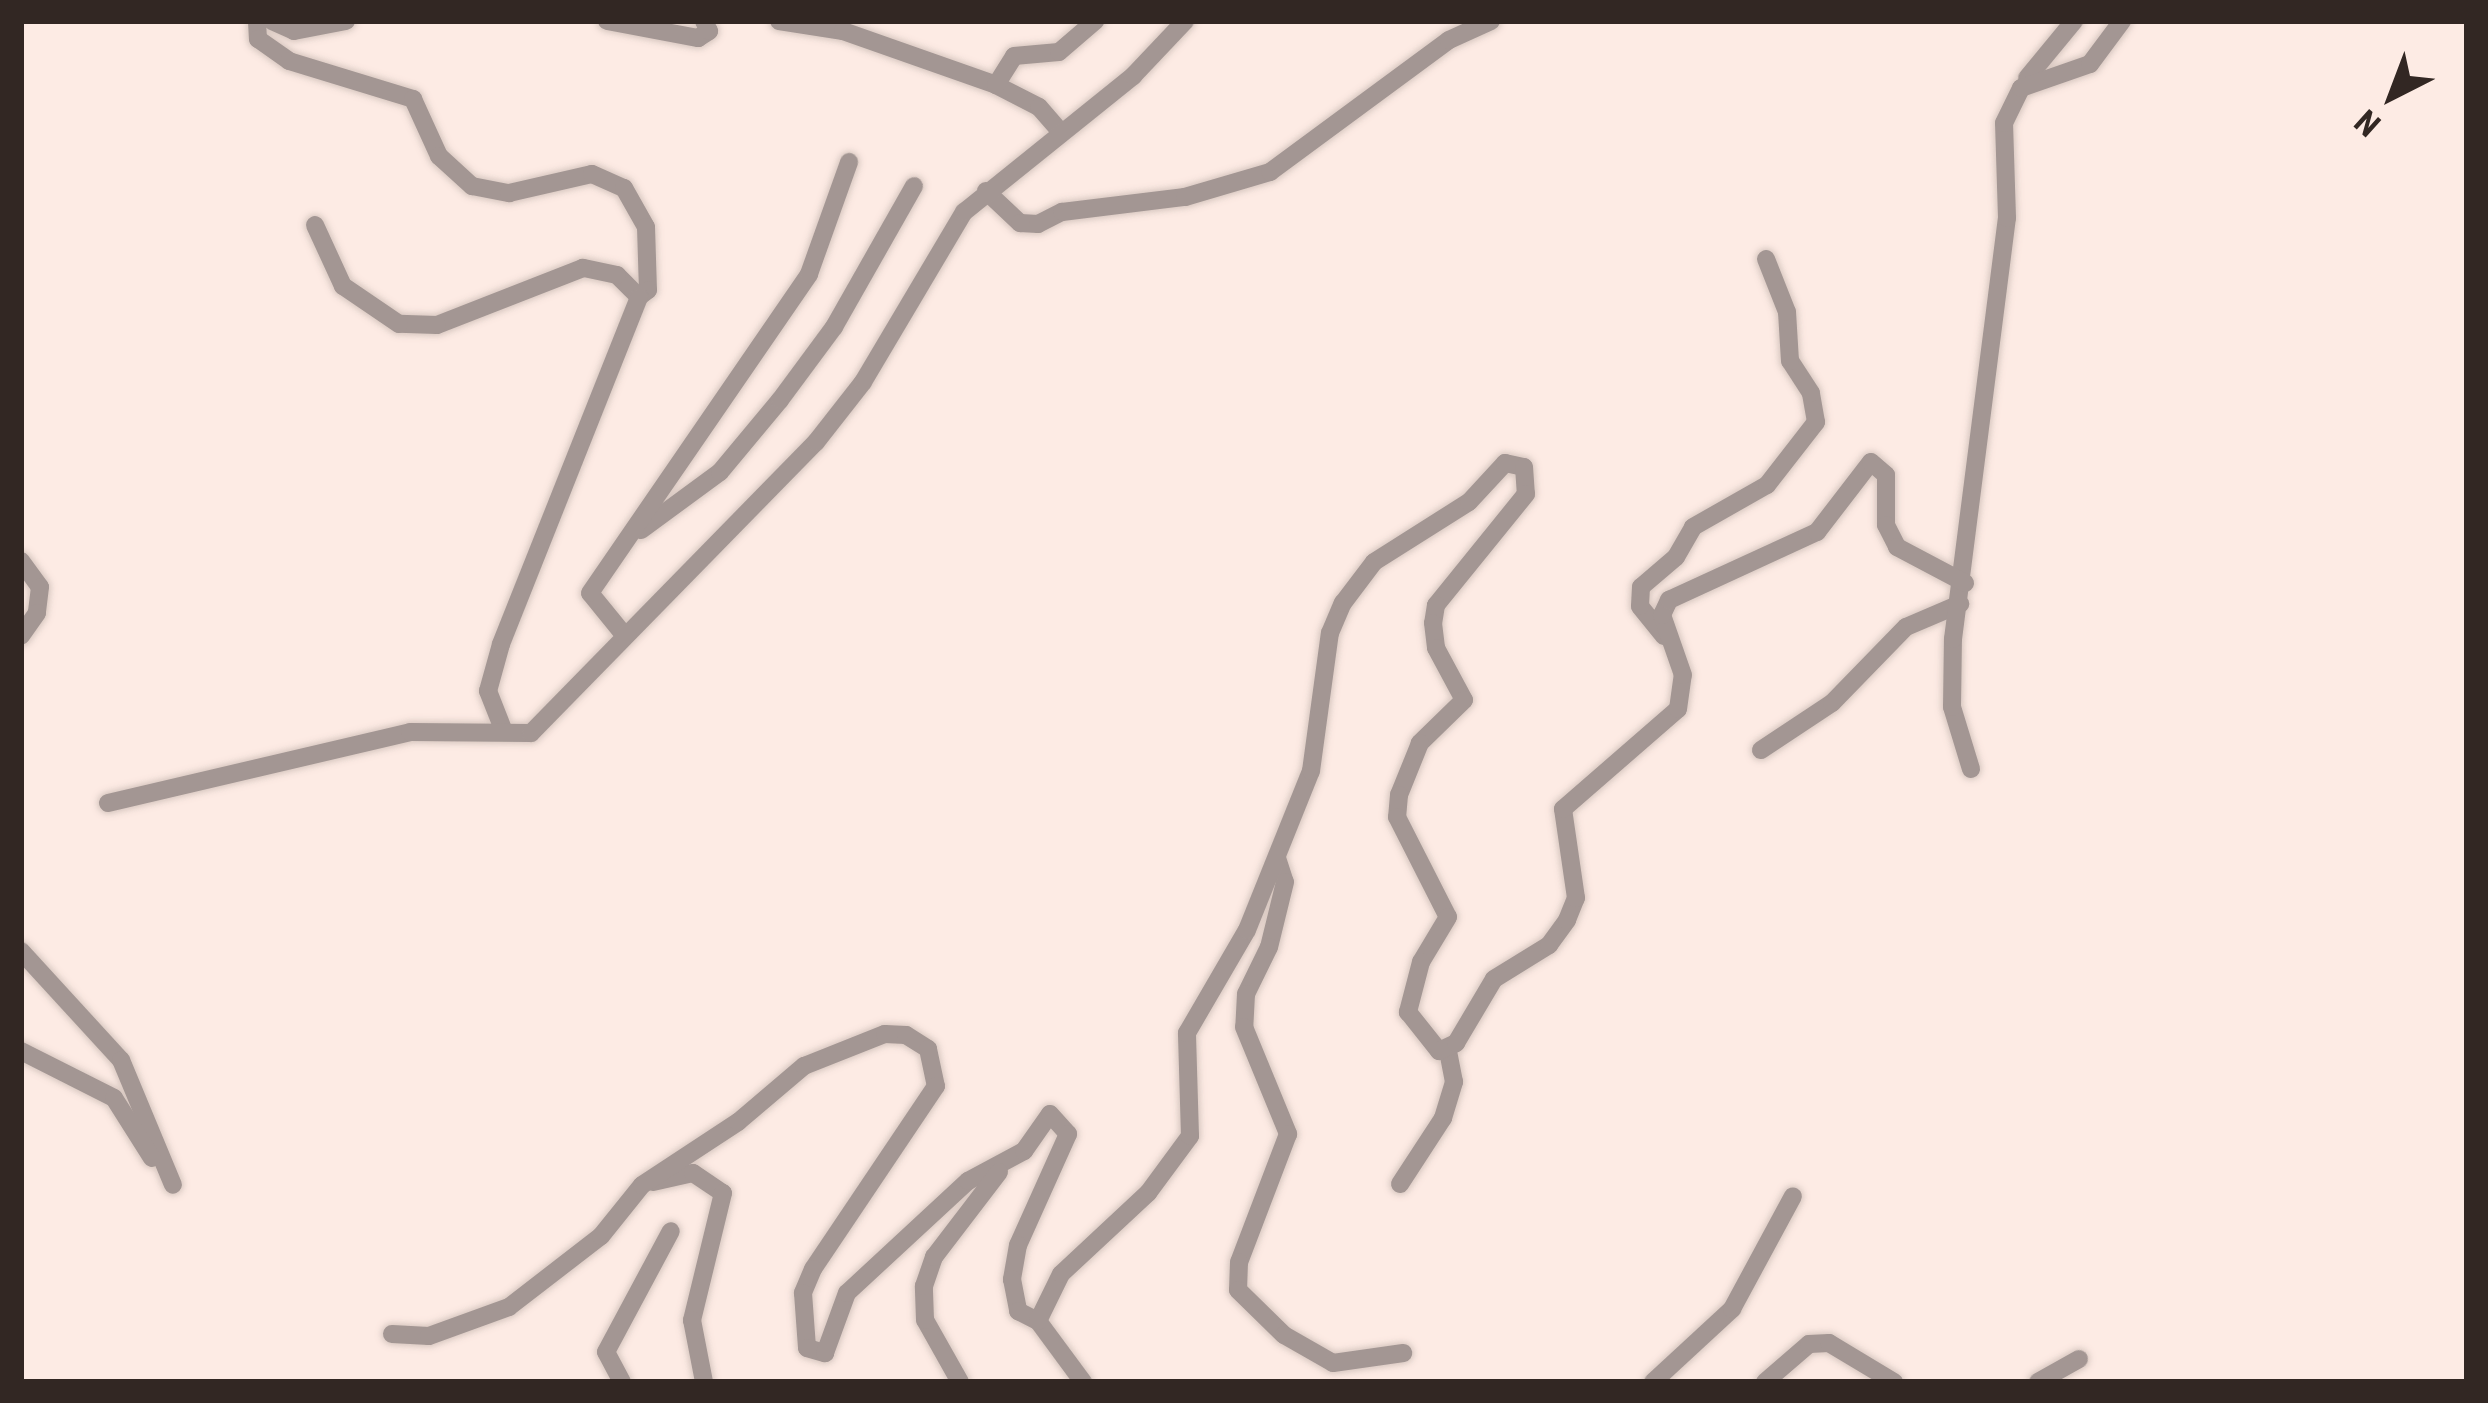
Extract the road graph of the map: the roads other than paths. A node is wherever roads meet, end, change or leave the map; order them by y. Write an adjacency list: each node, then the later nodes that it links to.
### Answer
1 (257, 21): 20 (street)
2 (272, 21): 3 (street)
3 (346, 21)
4 (607, 21): 5 (street)
5 (704, 21)
6 (779, 21): 12 (street)
7 (1095, 21): 12 (street)
8 (1185, 21): 14 (street)
9 (1491, 21): 17 (street)
10 (2074, 21): 13 (street)
11 (2122, 21): 13 (street)
12 (995, 85): 14 (street)
13 (2021, 88): 23 (street)
14 (1059, 130): 17 (street)
15 (849, 162): 21 (street)
16 (914, 186): 21 (street)
17 (986, 191): 26 (street)
18 (315, 225): 20 (street)
19 (1766, 259): 27 (street)
20 (639, 297): 28 (street)
21 (628, 539): 26 (street)
22 (21, 561): 25 (street)
23 (1965, 583): 24 (street); 27 (street)
24 (1960, 604): 29 (street); 30 (street)
25 (21, 636)
26 (625, 636): 28 (street)
27 (1664, 637): 34 (street)
28 (502, 729): 31 (street)
29 (1761, 750)
30 (1971, 769)
31 (108, 803)
32 (1276, 859): 34 (street); 41 (street); 43 (street)
33 (21, 951): 35 (street)
34 (1448, 1050): 38 (street)
35 (21, 1051)
36 (1002, 1168): 37 (street); 41 (street); 47 (street)
37 (642, 1184): 42 (street); 46 (street)
38 (1400, 1184)
39 (1793, 1196): 49 (street)
40 (671, 1231): 45 (street)
41 (1038, 1322): 48 (street)
42 (392, 1334)
43 (1403, 1353)
44 (2079, 1359): 52 (street)
45 (622, 1382)
46 (704, 1382)
47 (960, 1382)
48 (1083, 1382)
49 (1653, 1382)
50 (1765, 1382): 51 (street)
51 (1894, 1382)
52 (2038, 1382)

